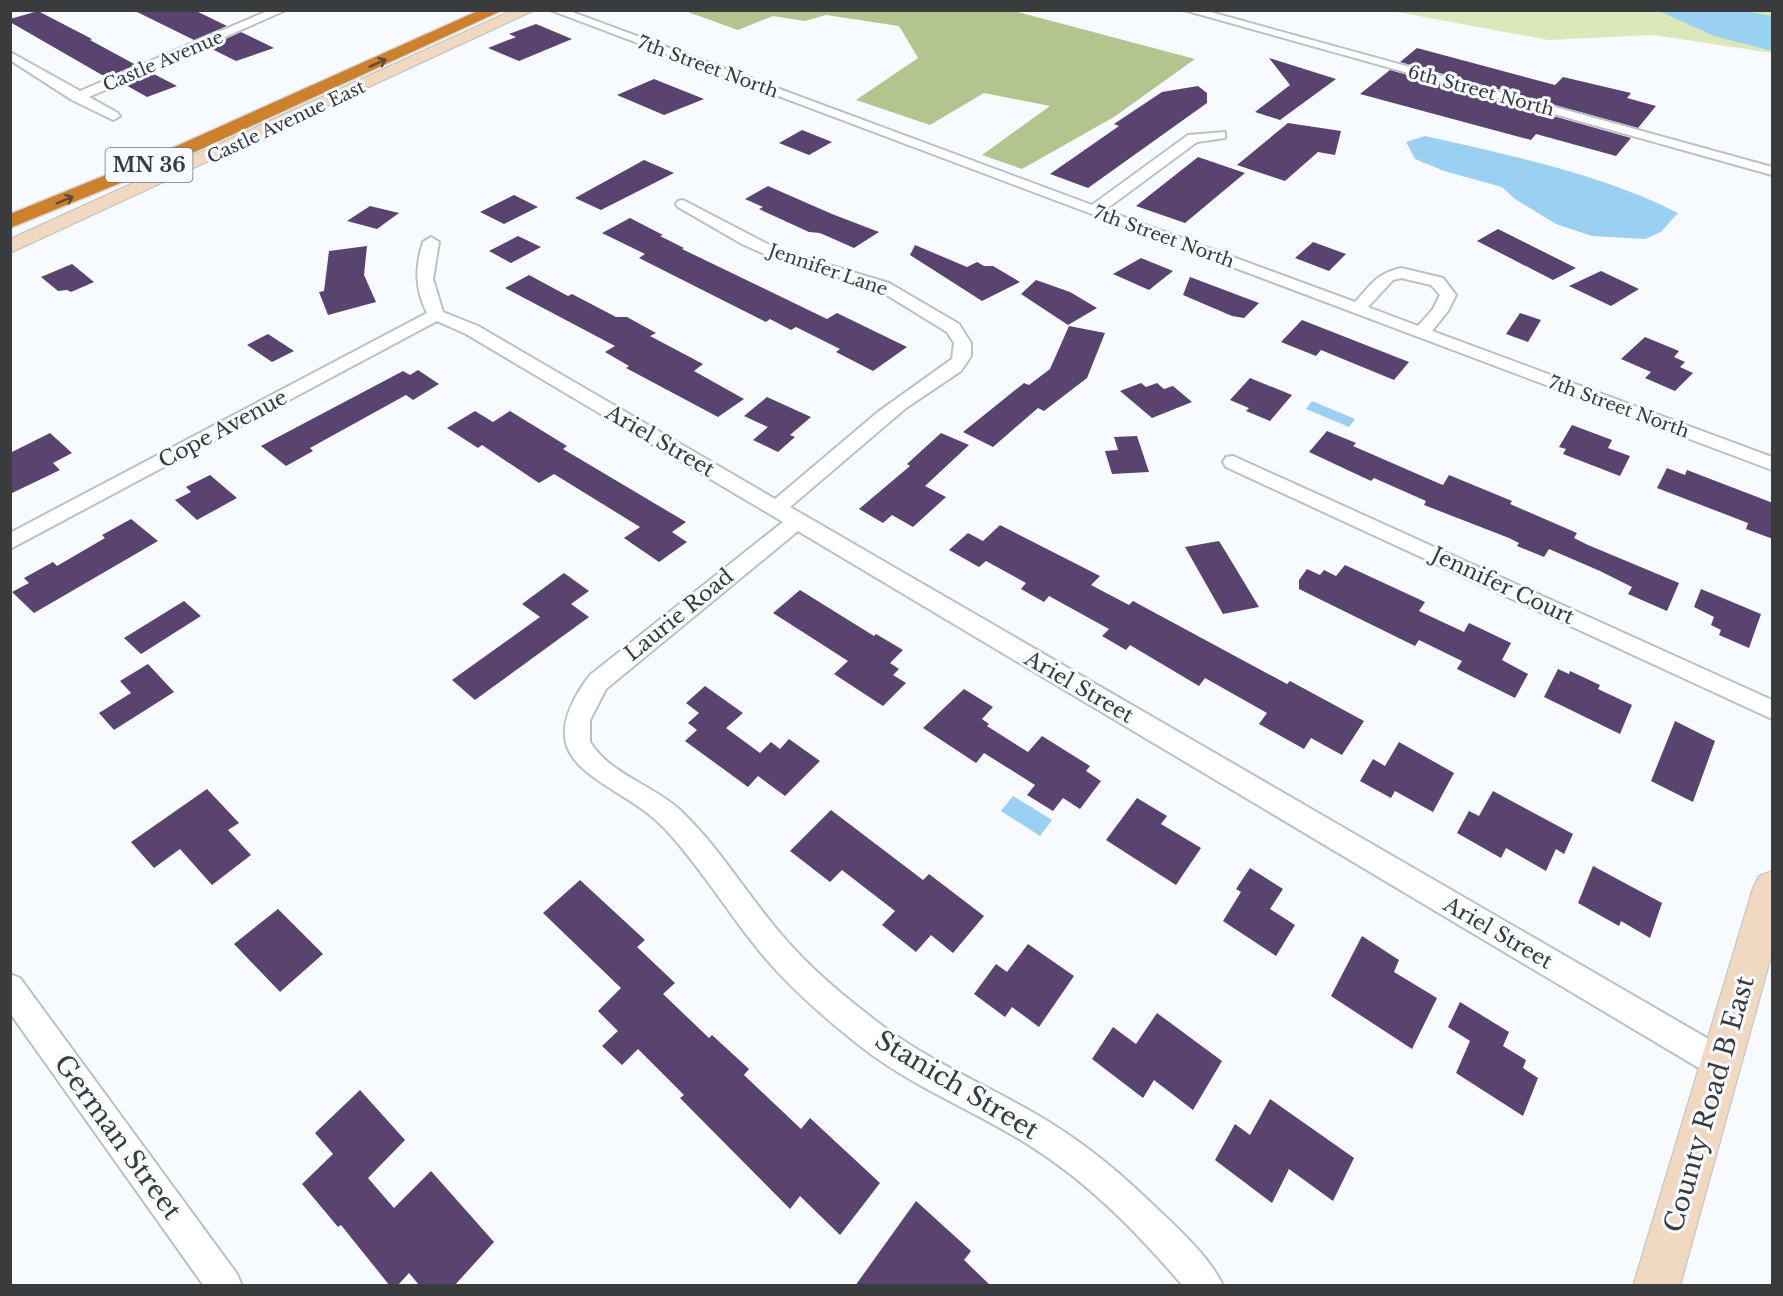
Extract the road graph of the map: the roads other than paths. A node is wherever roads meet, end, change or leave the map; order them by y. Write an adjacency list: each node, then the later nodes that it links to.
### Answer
1 (282, 10): 7 (street, Castle Avenue)
2 (495, 10): 15 (highway, MN 36, one-way to 2)
3 (527, 10): 17 (street, Castle Avenue East)
4 (555, 10): 14 (street, 7th Street North)
5 (1189, 10): 10 (street, 6th Street North)
6 (10, 55): 7 (street)
7 (77, 97): 8 (street)
8 (113, 116)
9 (1220, 135): 14 (street)
10 (1773, 171)
11 (58, 181): 12 (highway)
12 (10, 201)
13 (682, 204): 23 (street, Jennifer Lane)
14 (1094, 211): 18 (street, 7th Street North)
15 (10, 222)
16 (431, 242): 19 (street)
17 (10, 247)
18 (1358, 309): 20 (street, 7th Street North); 20 (street)
19 (436, 315): 23 (street, Ariel Street); 25 (street, Cope Avenue)
20 (1421, 333): 22 (street, 7th Street North)
21 (1233, 462): 26 (street, Jennifer Court)
22 (1773, 464)
23 (776, 508): 24 (street, Ariel Street)
24 (796, 522): 27 (street, Laurie Road); 30 (street, Ariel Street)
25 (10, 542)
26 (1773, 710)
27 (577, 721): 32 (street, Stanich Street)
28 (1773, 888): 30 (street, County Road B East)
29 (10, 988): 31 (street, German Street)
30 (1720, 1063): 33 (street, County Road B East)
31 (225, 1286)
32 (1206, 1286)
33 (1656, 1286)

